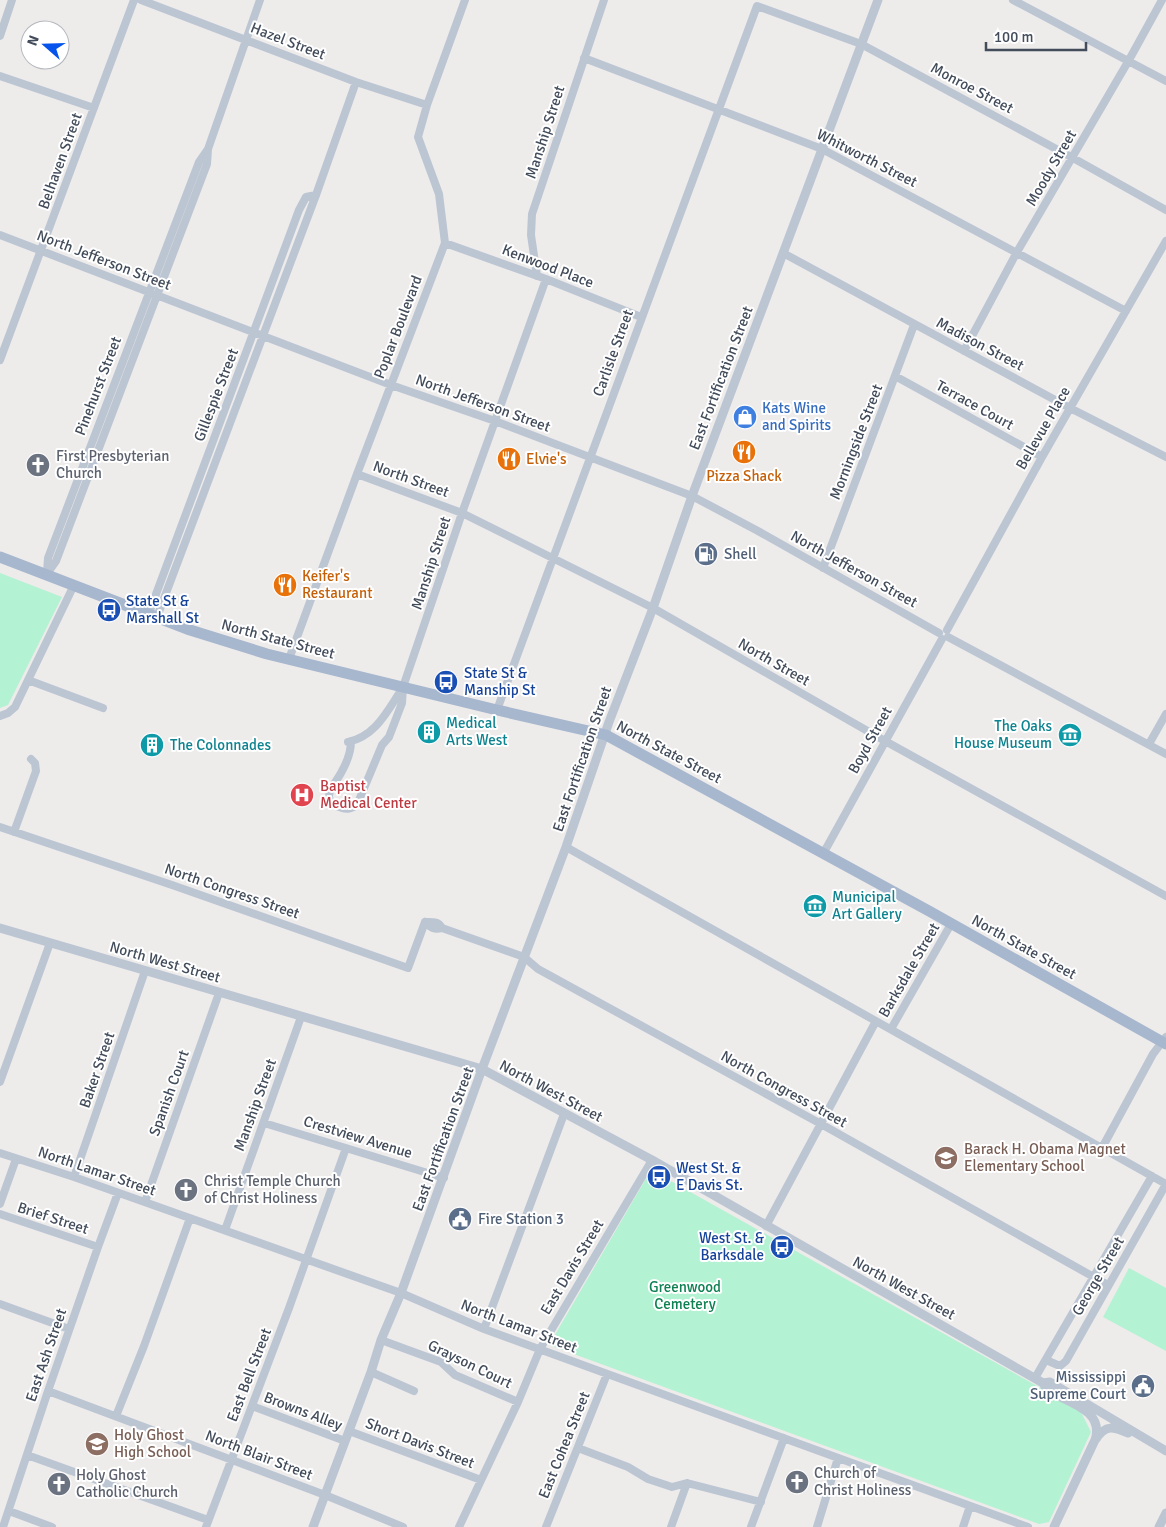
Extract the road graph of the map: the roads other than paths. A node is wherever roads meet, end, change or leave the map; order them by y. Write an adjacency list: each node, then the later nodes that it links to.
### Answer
1 (12, 0): 11 (street)
2 (134, 0): 20 (street, Belhaven Street)
3 (141, 0): 12 (street, Hazel Street)
4 (260, 0): 12 (street, Pinehurst Street)
5 (465, 0): 19 (street, Poplar Boulevard)
6 (604, 0): 14 (street, Manship Street)
7 (878, 0): 13 (street, East Fortification Street)
8 (1013, 0): 15 (street)
9 (1162, 0): 15 (street, Moody Street)
10 (757, 6): 13 (street, Monroe Street); 21 (street, Carlisle Street)
11 (0, 36)
12 (247, 39): 18 (street, Hazel Street); 23 (street, Pinehurst Street)
13 (861, 44): 22 (street, East Fortification Street); 24 (street, Monroe Street)
14 (584, 58): 21 (street, Whitworth Street); 35 (street, Manship Street)
15 (1129, 60): 17 (street); 24 (street, Moody Street)
16 (0, 76): 20 (street)
17 (1166, 80)
18 (356, 82): 19 (street, Hazel Street); 25 (street, Gillespie Street)
19 (427, 105): 31 (street, Poplar Boulevard)
20 (94, 108): 32 (street, Belhaven Street)
21 (719, 109): 22 (street, Whitworth Street); 40 (street, Carlisle Street)
22 (822, 149): 33 (street, Whitworth Street); 34 (street, East Fortification Street)
23 (208, 150): 27 (street, Pinehurst Street); 28 (street, Pinehurst Street)
24 (1073, 158): 26 (street, Monroe Street); 33 (street, Moody Street)
25 (316, 194): 42 (street, Gillespie Street); 43 (street, Gillespie Street)
26 (1165, 207)
27 (177, 219): 28 (street); 37 (street, Pinehurst Street)
28 (185, 222): 38 (street, Pinehurst Street)
29 (0, 235): 32 (street, North Jefferson Street)
30 (1166, 241): 39 (street, Bellevue Place)
31 (445, 243): 35 (street, Kenwood Place); 49 (street, Poplar Boulevard)
32 (41, 250): 37 (street, North Jefferson Street); 47 (street, Belhaven Street)
33 (1017, 252): 39 (street, Whitworth Street); 46 (street, Moody Street)
34 (783, 253): 41 (street, Madison Street); 58 (street, East Fortification Street)
35 (537, 276): 36 (street, Kenwood Place)
36 (546, 279): 40 (street, Kenwood Place); 53 (street, Manship Street)
37 (148, 292): 38 (street, North Jefferson Street); 44 (street, Pinehurst Street)
38 (158, 296): 42 (street, North Jefferson Street); 45 (street, Pinehurst Street)
39 (1126, 311): 52 (street, Bellevue Place)
40 (641, 317): 54 (street, Carlisle Street)
41 (914, 325): 46 (street, Madison Street); 48 (street, Morningside Street)
42 (254, 332): 43 (street, North Jefferson Street); 66 (street, Gillespie Street)
43 (264, 336): 49 (street, North Jefferson Street); 66 (street, Gillespie Street)
44 (130, 341): 45 (street); 50 (street, Pinehurst Street)
45 (139, 344): 51 (street, Pinehurst Street)
46 (964, 351): 52 (street, Madison Street)
47 (0, 360)
48 (895, 376): 56 (street, Terrace Court); 62 (street, Morningside Street)
49 (391, 385): 53 (street, North Jefferson Street); 57 (street, Poplar Boulevard)
50 (110, 393): 51 (street); 63 (street, Pinehurst Street)
51 (119, 396): 63 (street, Pinehurst Street)
52 (1070, 408): 55 (street, Madison Street); 56 (street, Bellevue Place)
53 (496, 421): 54 (street, North Jefferson Street); 59 (street, Manship Street)
54 (590, 457): 58 (street, North Jefferson Street); 61 (street, Carlisle Street)
55 (1166, 457)
56 (1042, 458): 67 (street, Bellevue Place)
57 (357, 474): 59 (street, North Street); 68 (street, Poplar Boulevard)
58 (692, 496): 62 (street, North Jefferson Street); 65 (street, East Fortification Street)
59 (462, 513): 61 (street, North Street); 70 (street, Manship Street)
60 (0, 556): 63 (main road, North State Street)
61 (552, 557): 65 (street, North Street); 72 (street, Carlisle Street)
62 (823, 568): 67 (street, North Jefferson Street)
63 (47, 574): 64 (main road, North State Street)
64 (74, 585): 66 (main road, North State Street); 69 (street)
65 (653, 608): 75 (street, East Fortification Street); 76 (street, North Street)
66 (153, 615): 68 (main road, North State Street)
67 (944, 635): 76 (street, Boyd Street); 77 (street, North Jefferson Street)
68 (289, 659): 70 (main road, North State Street)
69 (28, 680): 71 (street); 74 (street)
70 (403, 687): 70 (street, Manship Street); 72 (main road, North State Street)
71 (102, 708)
72 (497, 710): 75 (main road, North State Street)
73 (1166, 714): 77 (street)
74 (0, 716)
75 (606, 734): 82 (street, East Fortification Street); 83 (main road, North State Street)
76 (885, 741): 83 (street, Boyd Street); 84 (street, North Street)
77 (1149, 744): 78 (street, North Jefferson Street)
78 (1166, 754)
79 (31, 759): 81 (street)
80 (0, 827): 81 (street, North Congress Street)
81 (14, 832): 88 (street, North Congress Street)
82 (566, 847): 88 (street, East Fortification Street); 92 (street)
83 (823, 854): 85 (main road, North State Street)
84 (1166, 896)
85 (951, 924): 93 (street, Barksdale Street); 94 (main road, North State Street)
86 (0, 928): 87 (street, North West Street)
87 (50, 943): 89 (street, North West Street); 96 (street)
88 (524, 957): 95 (street, East Fortification Street); 99 (street, North Congress Street)
89 (146, 971): 90 (street, North West Street); 106 (street, Baker Street)
90 (219, 993): 91 (street, North West Street); 110 (street, Spanish Court)
91 (301, 1017): 95 (street, North West Street); 98 (street, Manship Street)
92 (876, 1021): 93 (street); 99 (street, Barksdale Street)
93 (891, 1030): 101 (street)
94 (1165, 1041): 101 (street)
95 (482, 1069): 97 (street, North West Street); 107 (street, East Fortification Street)
96 (0, 1082)
97 (564, 1114): 104 (street, North West Street); 123 (street)
98 (264, 1123): 100 (street, Crestview Avenue); 115 (street, Manship Street)
99 (821, 1124): 114 (street, Barksdale Street); 118 (street, North Congress Street)
100 (346, 1148): 107 (street, Crestview Avenue); 117 (street, East Bell Street)
101 (1102, 1148): 105 (street)
102 (0, 1153): 103 (street, North Lamar Street)
103 (16, 1159): 106 (street, North Lamar Street); 111 (street)
104 (652, 1160): 114 (street, North West Street); 125 (street, East Davis Street)
105 (1152, 1176): 108 (street); 118 (street, George Street)
106 (74, 1177): 109 (street, North Lamar Street)
107 (444, 1178): 120 (street, East Fortification Street)
108 (1166, 1184): 119 (street, George Street)
109 (118, 1193): 110 (street, North Lamar Street); 116 (street, East Ash Street)
110 (145, 1202): 113 (street, North Lamar Street)
111 (0, 1204)
112 (0, 1214): 116 (street, Brief Street)
113 (190, 1218): 115 (street, North Lamar Street); 134 (street)
114 (766, 1226): 129 (street, North West Street)
115 (225, 1230): 117 (street, North Lamar Street)
116 (98, 1247): 122 (street, East Ash Street)
117 (306, 1260): 120 (street, North Lamar Street); 133 (street, East Bell Street)
118 (1093, 1277): 119 (street, North Congress Street); 126 (street, George Street)
119 (1108, 1285): 126 (street, George Street)
120 (401, 1293): 123 (street, North Lamar Street); 124 (street, East Fortification Street)
121 (0, 1304): 122 (street)
122 (70, 1329): 130 (street, East Ash Street)
123 (484, 1329): 125 (street, North Lamar Street)
124 (381, 1340): 127 (street, East Fortification Street); 132 (street, Grayson Court)
125 (540, 1349): 128 (street, North Lamar Street); 132 (street, East Davis Street)
126 (1046, 1360): 129 (street, George Street)
127 (371, 1372): 131 (street); 135 (street, East Fortification Street)
128 (607, 1374): 136 (street, North Lamar Street); 140 (street, East Cohea Street)
129 (1039, 1380): 137 (street, North West Street); 138 (street, North West Street)
130 (48, 1391): 134 (street, North Blair Street); 142 (street, East Ash Street)
131 (414, 1392)
132 (518, 1402): 145 (street, East Davis Street)
133 (252, 1406): 139 (street, Browns Alley); 144 (street, East Bell Street)
134 (116, 1416): 144 (street, North Blair Street)
135 (349, 1431): 139 (street, East Fortification Street); 145 (street, Short Davis Street)
136 (784, 1438): 143 (street, North Lamar Street); 148 (street)
137 (1142, 1438): 138 (street); 141 (street, North West Street)
138 (1095, 1440): 152 (street)
139 (345, 1442): 147 (street, East Fortification Street)
140 (578, 1448): 146 (street); 160 (street, East Cohea Street)
141 (1166, 1451)
142 (27, 1455): 150 (street, East Ash Street); 153 (street)
143 (838, 1458): 149 (street, North Lamar Street); 154 (street)
144 (231, 1460): 147 (street, North Blair Street); 153 (street, East Bell Street)
145 (481, 1480): 159 (street, East Davis Street)
146 (687, 1483): 148 (street); 161 (street)
147 (325, 1495): 157 (street, East Fortification Street); 158 (street, North Blair Street)
148 (760, 1502): 162 (street)
149 (970, 1506): 163 (street); 164 (street, North Lamar Street)
150 (9, 1511): 155 (street, East Ash Street); 156 (street)
151 (1166, 1512): 167 (street)
152 (1058, 1517): 165 (street); 166 (street)
153 (207, 1523)
154 (817, 1526)
155 (3, 1527)
156 (52, 1527)
157 (313, 1527)
158 (403, 1527)
159 (459, 1527)
160 (546, 1527)
161 (671, 1527)
162 (751, 1527)
163 (963, 1527)
164 (1028, 1527)
165 (1049, 1527)
166 (1054, 1527)
167 (1159, 1527)

